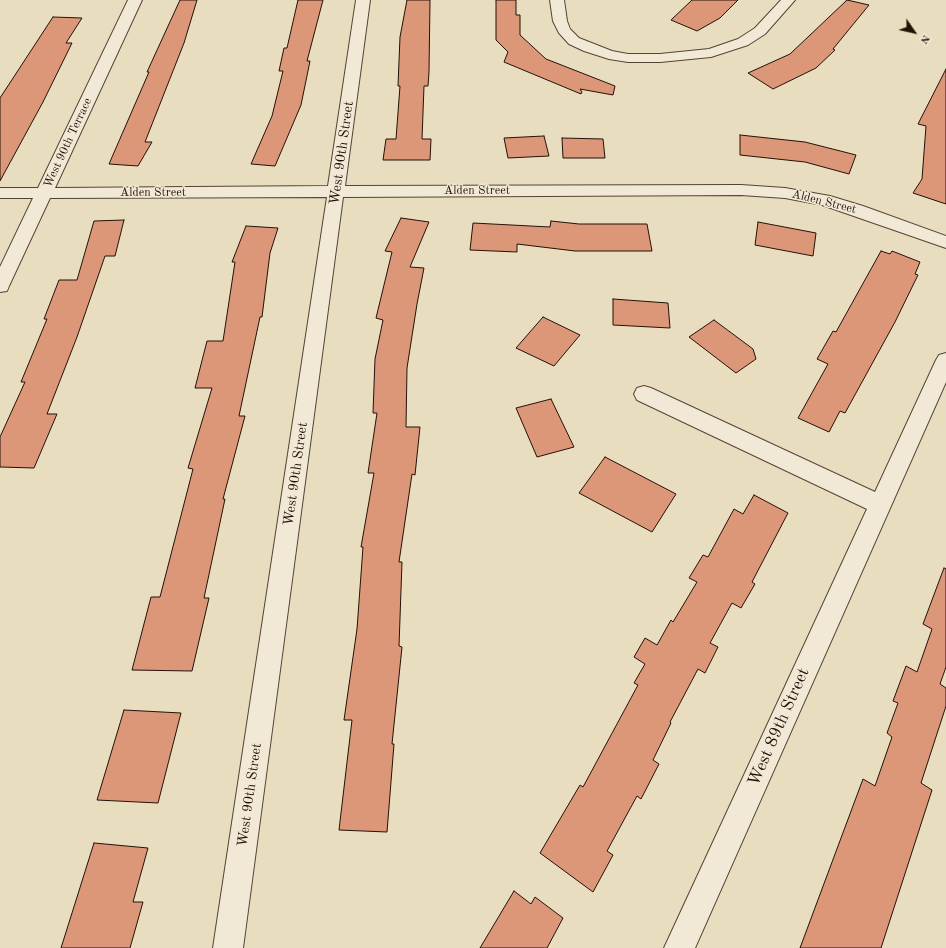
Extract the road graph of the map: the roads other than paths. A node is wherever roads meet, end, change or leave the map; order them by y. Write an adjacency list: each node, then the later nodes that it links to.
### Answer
1 (135, 0): 7 (street, West 90th Terrace)
2 (363, 0): 5 (street, West 90th Street)
3 (557, 0): 4 (street)
4 (788, 0)
5 (336, 192): 7 (street, Alden Street); 8 (street, Alden Street); 13 (street, West 90th Street)
6 (0, 193): 7 (street, Alden Street)
7 (44, 193): 9 (street, West 90th Terrace)
8 (946, 242)
9 (0, 286)
10 (946, 360): 12 (street, West 89th Street)
11 (644, 394): 12 (street)
12 (880, 505): 14 (street, West 89th Street)
13 (228, 948)
14 (678, 948)

